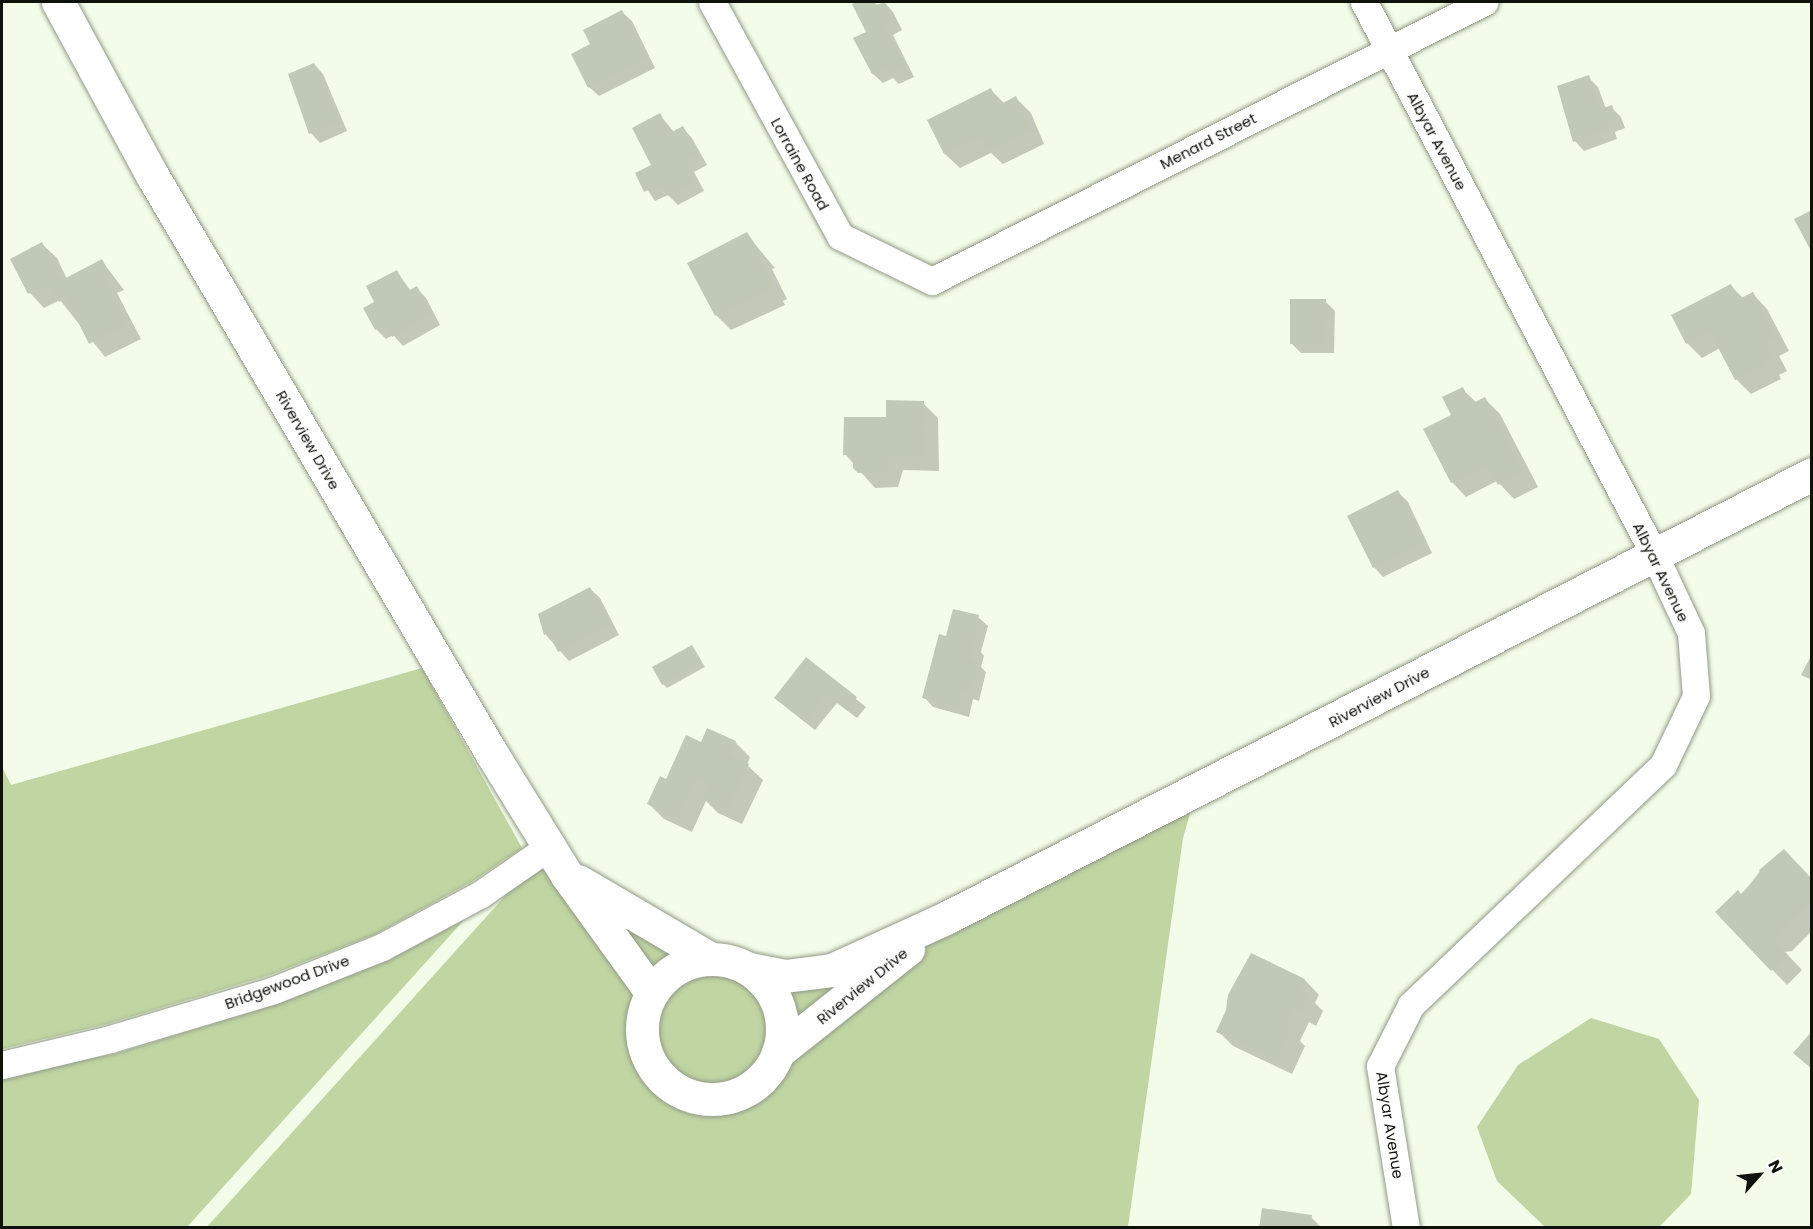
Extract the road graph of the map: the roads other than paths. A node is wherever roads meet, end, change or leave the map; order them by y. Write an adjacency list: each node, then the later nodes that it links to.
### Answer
1 (58, 2): 9 (street, Riverview Drive)
2 (712, 2): 6 (street, Lorraine Road)
3 (1364, 2): 5 (street, Albyar Avenue)
4 (1484, 2): 5 (street, Menard Street)
5 (1390, 50): 6 (street, Menard Street); 8 (street, Albyar Avenue)
6 (932, 281)
7 (1812, 474): 8 (street, Riverview Drive)
8 (1654, 554): 11 (street, Riverview Drive); 17 (street, Albyar Avenue)
9 (550, 846): 10 (street, Riverview Drive); 16 (street, Bridgewood Drive)
10 (566, 874): 12 (street, Riverview Drive); 14 (street, Riverview Drive)
11 (946, 918): 13 (street, Riverview Drive); 15 (street, Riverview Drive)
12 (709, 958): 13 (street, Riverview Drive); 14 (street, Riverview Drive)
13 (749, 969): 15 (street, Riverview Drive)
14 (651, 992): 15 (street, Riverview Drive)
15 (778, 1052)
16 (2, 1065)
17 (1406, 1227)

